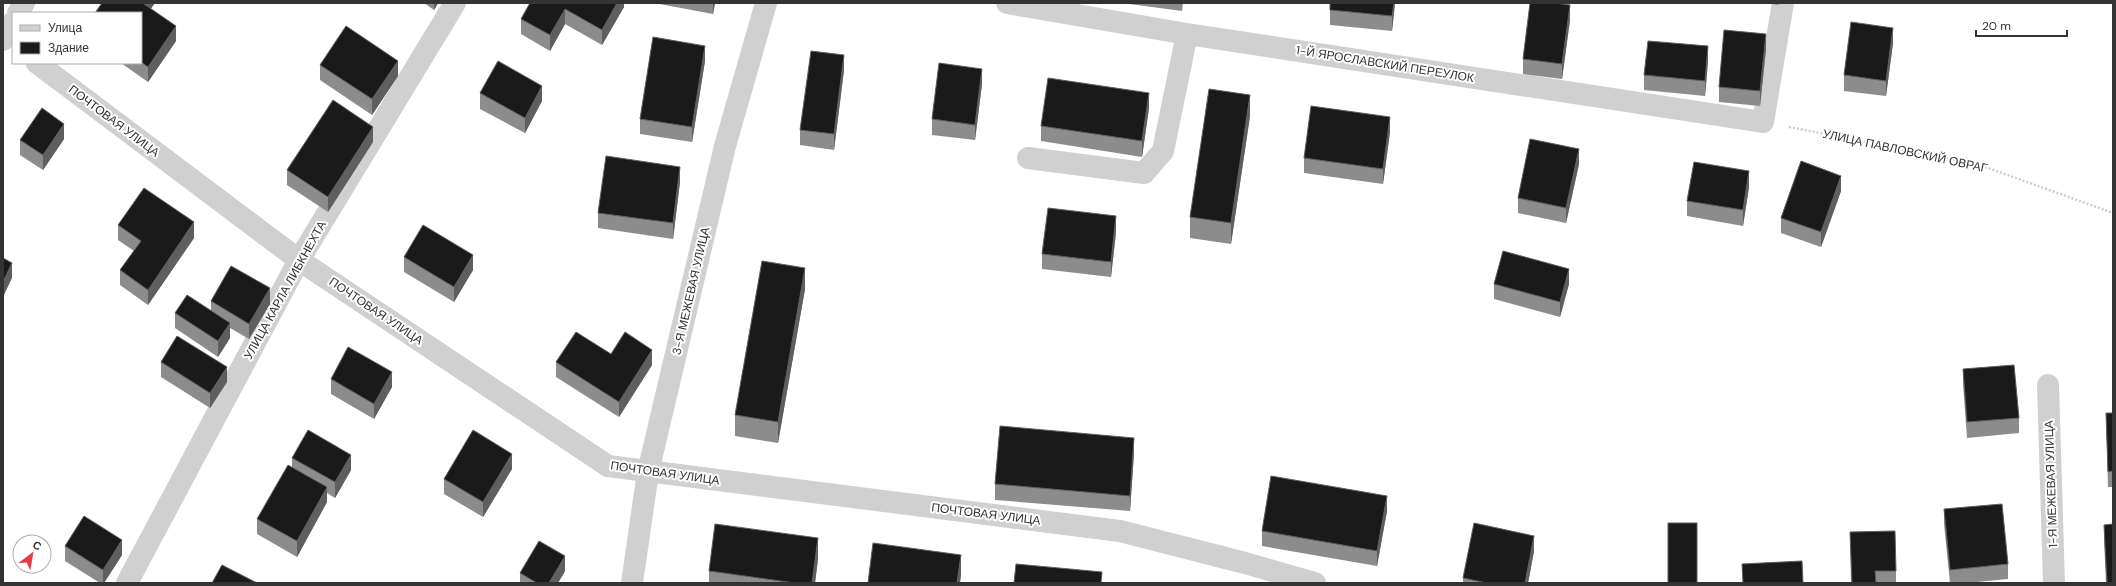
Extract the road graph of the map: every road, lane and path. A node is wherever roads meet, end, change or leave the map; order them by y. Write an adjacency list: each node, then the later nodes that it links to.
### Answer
1 (24, 3): 6 (street)
2 (455, 3): 12 (street, УЛИЦА КАРЛА ЛИБКНЕХТА)
3 (766, 3): 14 (street, 3-Я МЕЖЕВАЯ УЛИЦА)
4 (1012, 3): 7 (street, 1-Й ЯРОСЛАВСКИЙ ПЕРЕУЛОК)
5 (1783, 3): 9 (street)
6 (19, 12)
7 (1187, 34): 9 (street, 1-Й ЯРОСЛАВСКИЙ ПЕРЕУЛОК); 10 (street)
8 (38, 64): 12 (street, ПОЧТОВАЯ УЛИЦА)
9 (1763, 122): 11 (path, УЛИЦА ПАВЛОВСКИЙ ОВРАГ)
10 (1028, 158)
11 (2113, 214)
12 (299, 260): 14 (street, ПОЧТОВАЯ УЛИЦА); 15 (street, УЛИЦА КАРЛА ЛИБКНЕХТА)
13 (2048, 386): 18 (street, 1-Я МЕЖЕВАЯ УЛИЦА)
14 (648, 472): 16 (street, 3-Я МЕЖЕВАЯ УЛИЦА); 17 (street, ПОЧТОВАЯ УЛИЦА)
15 (127, 583)
16 (632, 583)
17 (1315, 583)
18 (2054, 583)

